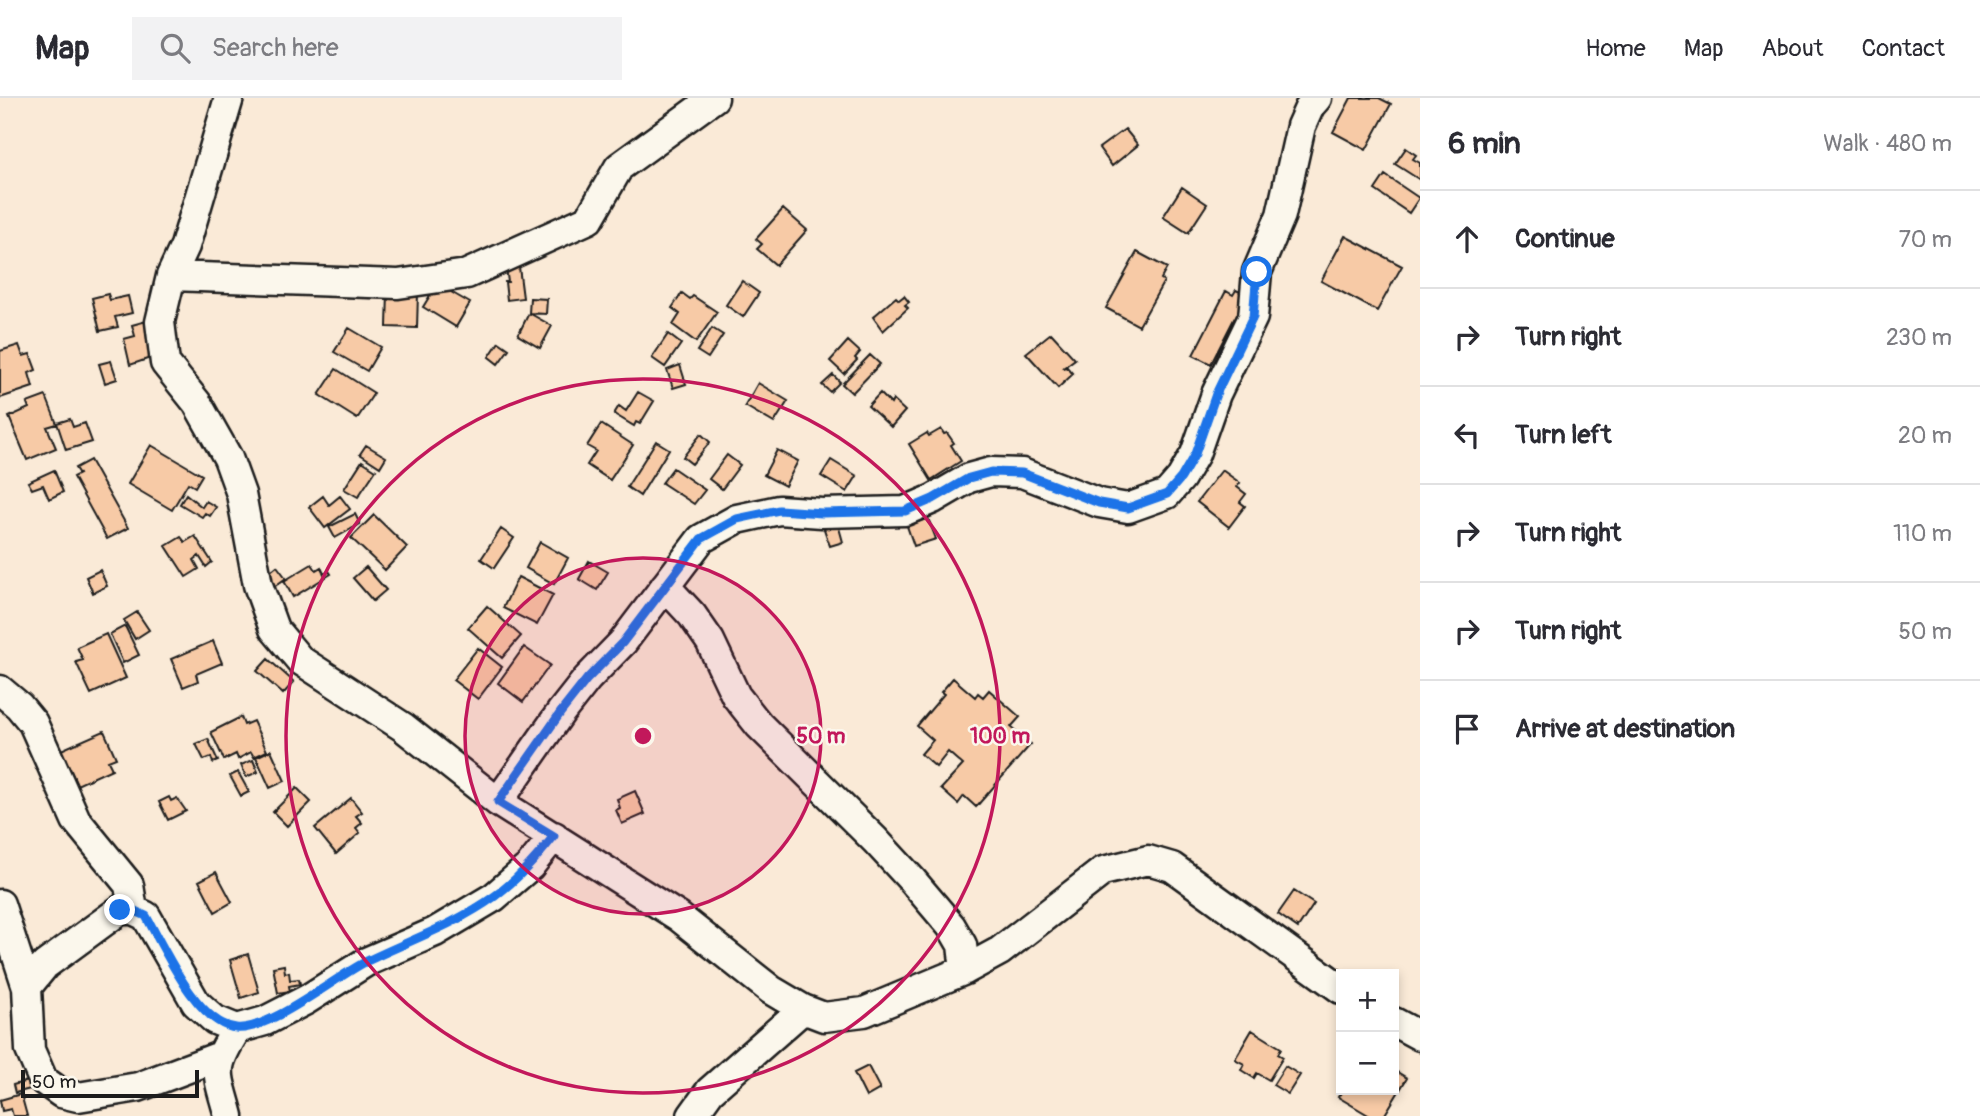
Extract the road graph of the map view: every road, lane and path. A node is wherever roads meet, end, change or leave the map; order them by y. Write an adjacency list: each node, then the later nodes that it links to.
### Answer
1 (229, 98): 4 (street)
2 (714, 98): 4 (street)
3 (1308, 101): 5 (street)
4 (171, 276): 7 (street)
5 (665, 586): 7 (street); 11 (street)
6 (0, 690): 10 (street)
7 (498, 802): 8 (street)
8 (554, 836): 14 (street); 16 (street)
9 (0, 904): 13 (street)
10 (133, 910): 13 (street); 16 (street)
11 (965, 970): 12 (street); 14 (street)
12 (1336, 985)
13 (27, 987): 18 (street)
14 (803, 1009): 20 (street)
15 (1399, 1025): 17 (street)
16 (237, 1029): 18 (street)
17 (1420, 1036)
18 (220, 1056): 19 (street)
19 (229, 1116)
20 (692, 1116)

